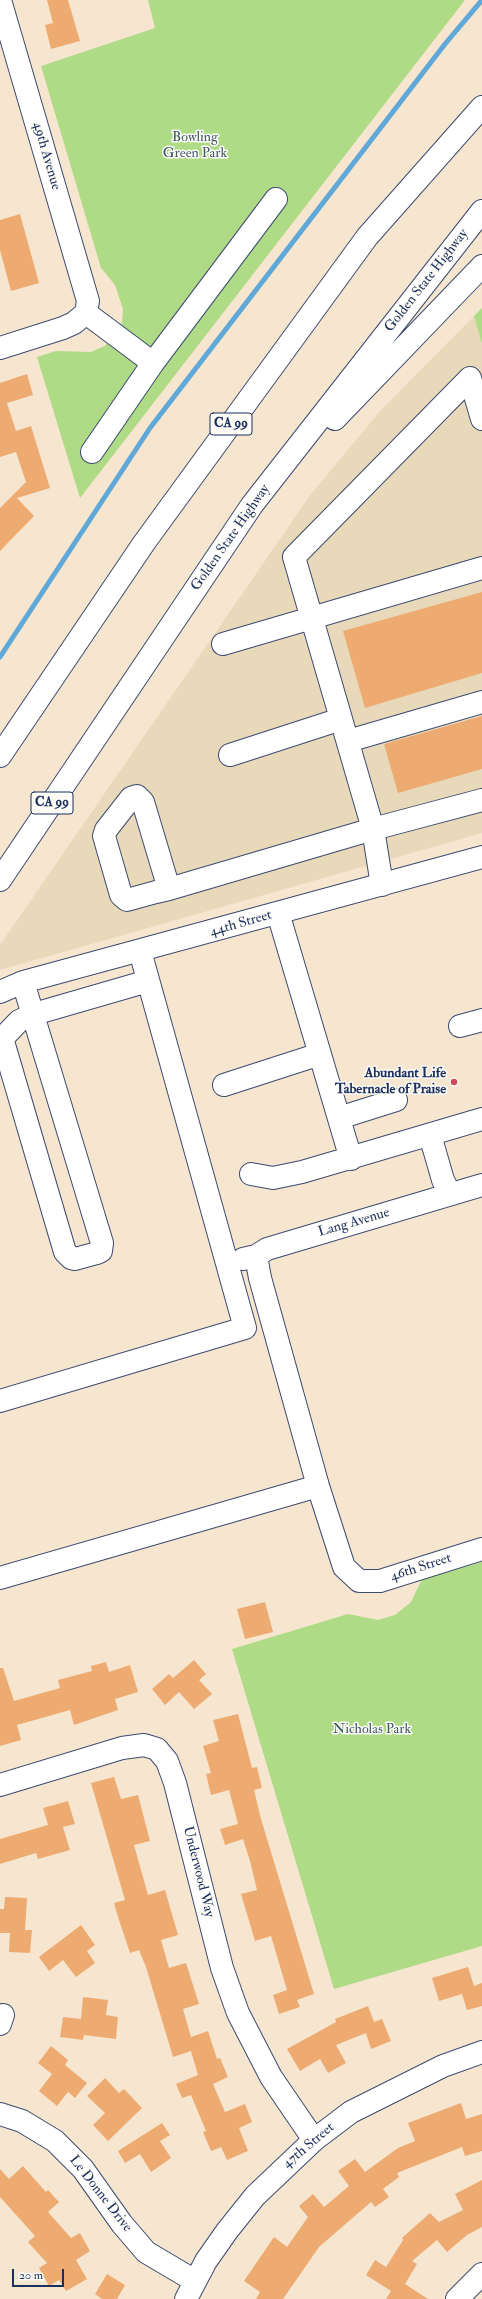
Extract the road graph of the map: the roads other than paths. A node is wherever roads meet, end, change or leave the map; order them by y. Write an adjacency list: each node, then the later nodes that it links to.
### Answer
1 (1, 6): 6 (main road, 49th Avenue)
2 (482, 107): 19 (main road, CA 99)
3 (276, 199): 8 (main road)
4 (482, 211): 11 (main road, Golden State Highway / CA 99)
5 (482, 266): 11 (main road)
6 (86, 313): 7 (main road); 8 (main road)
7 (0, 348)
8 (153, 363): 10 (main road)
9 (482, 419): 13 (main road)
10 (92, 452)
11 (252, 505): 23 (main road, Golden State Highway / CA 99)
12 (482, 568): 13 (main road)
13 (312, 619): 14 (main road); 16 (main road)
14 (223, 644)
15 (482, 702): 17 (main road)
16 (341, 719): 17 (main road); 18 (main road)
17 (348, 741): 21 (main road)
18 (230, 755)
19 (0, 756)
20 (482, 800): 21 (main road)
21 (373, 829): 24 (main road); 25 (main road)
22 (482, 857): 24 (main road, 44th Street)
23 (0, 880)
24 (382, 885): 26 (main road, 44th Street)
25 (169, 889)
26 (278, 913): 27 (main road, 44th Street); 35 (main road)
27 (140, 951): 28 (main road); 29 (main road, 44th Street)
28 (148, 981): 31 (main road); 46 (main road)
29 (23, 982): 30 (main road, 44th Street); 31 (main road)
30 (0, 992)
31 (34, 1014): 34 (main road); 34 (main road)
32 (482, 1020): 33 (main road)
33 (460, 1026)
34 (1, 1040)
35 (320, 1054): 36 (main road); 38 (main road)
36 (224, 1085)
37 (396, 1100): 38 (main road)
38 (339, 1118): 41 (main road)
39 (482, 1119): 40 (main road)
40 (430, 1135): 41 (main road); 44 (main road)
41 (351, 1159): 42 (main road)
42 (251, 1174)
43 (482, 1185): 44 (main road, Lang Avenue)
44 (450, 1194): 45 (main road, Lang Avenue)
45 (256, 1256): 46 (main road, Lang Avenue); 48 (main road)
46 (227, 1264): 47 (main road)
47 (0, 1401)
48 (318, 1486): 49 (main road, 46th Street); 50 (main road)
49 (482, 1549)
50 (0, 1578)
51 (0, 1785): 54 (main road, Underwood Way)
52 (482, 2052): 54 (main road, 47th Street)
53 (0, 2114): 56 (main road, Le Donne Drive)
54 (314, 2140): 56 (main road, 47th Street)
55 (482, 2274): 57 (main road)
56 (191, 2290)
57 (457, 2299)

